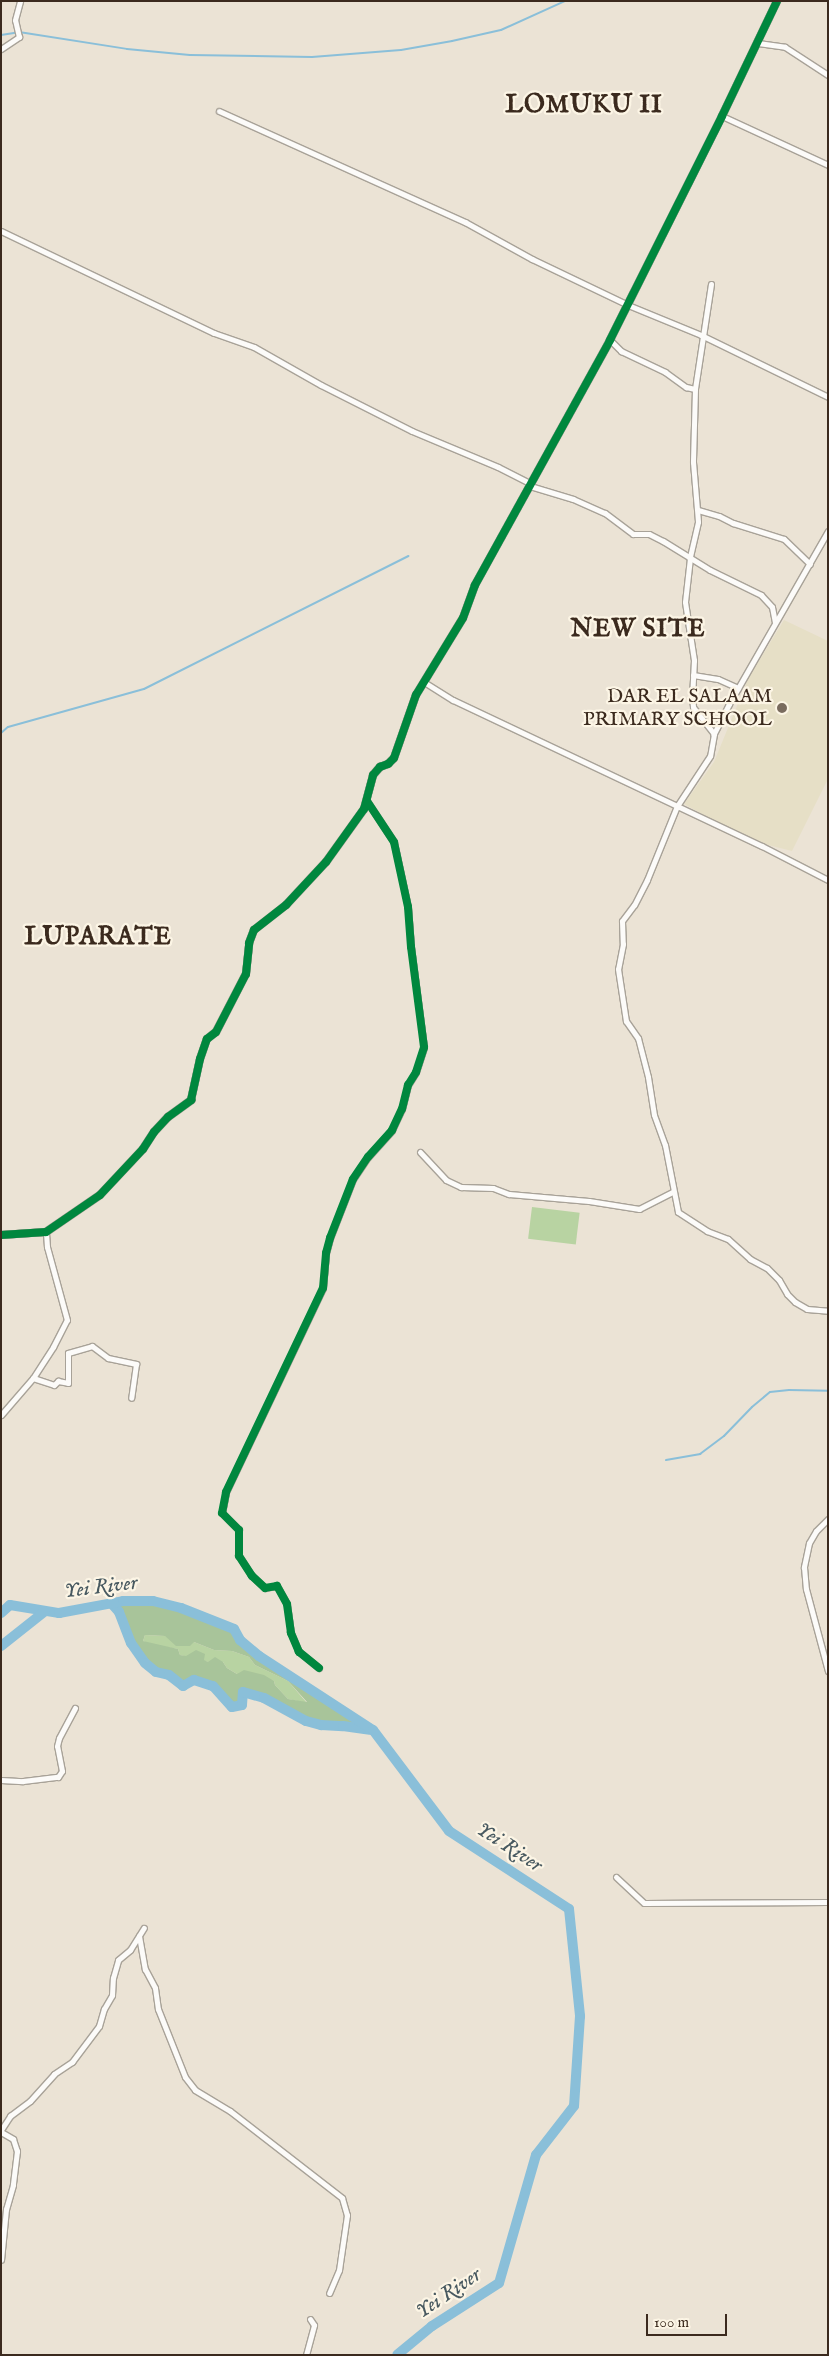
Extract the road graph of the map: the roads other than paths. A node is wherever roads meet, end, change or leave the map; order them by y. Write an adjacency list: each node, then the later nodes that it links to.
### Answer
1 (20, 1): 4 (street)
2 (777, 1): 3 (street)
3 (758, 43): 5 (street); 7 (street)
4 (1, 50)
5 (828, 75)
6 (219, 111): 11 (street)
7 (722, 116): 8 (street); 11 (street)
8 (828, 165)
9 (1, 231): 16 (street)
10 (711, 284): 12 (street)
11 (628, 305): 12 (street); 13 (street)
12 (701, 335): 14 (street); 15 (street)
13 (610, 340): 14 (street); 16 (street)
14 (694, 388): 17 (street)
15 (828, 396)
16 (531, 485): 19 (street); 23 (street)
17 (698, 510): 19 (street); 20 (street)
18 (828, 531): 20 (street)
19 (690, 558): 21 (street); 22 (street)
20 (810, 564): 21 (street)
21 (775, 622): 24 (street)
22 (693, 675): 24 (street); 25 (street)
23 (424, 682): 26 (street); 27 (street)
24 (738, 688): 25 (street)
25 (714, 734): 27 (street)
26 (367, 800): 31 (street); 38 (street)
27 (677, 806): 28 (street); 30 (street)
28 (828, 880)
29 (420, 1152): 30 (street)
30 (674, 1192): 33 (street)
31 (46, 1232): 32 (street); 34 (street)
32 (1, 1235)
33 (828, 1311)
34 (33, 1378): 35 (street); 36 (street)
35 (131, 1398)
36 (2, 1414)
37 (828, 1519): 39 (street)
38 (319, 1668)
39 (828, 1671)
40 (75, 1708): 41 (street)
41 (1, 1780)
42 (616, 1877): 43 (street)
43 (828, 1902)
44 (144, 1928): 45 (street)
45 (139, 1936): 46 (street); 48 (street)
46 (1, 2131): 47 (street)
47 (1, 2260)
48 (329, 2293)
49 (310, 2318): 50 (street)
50 (306, 2355)

